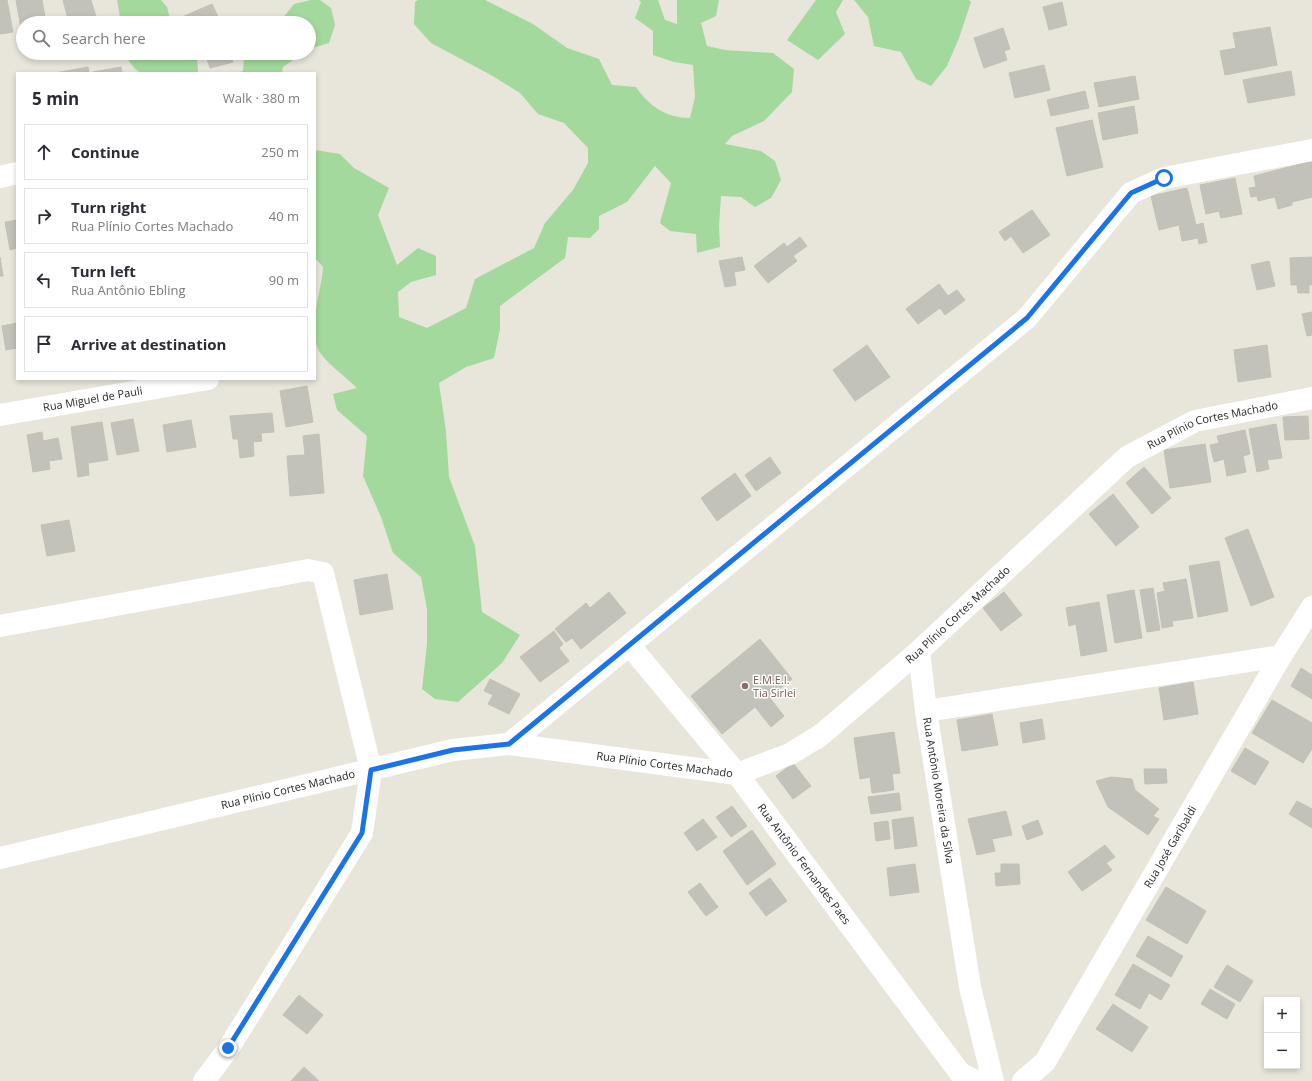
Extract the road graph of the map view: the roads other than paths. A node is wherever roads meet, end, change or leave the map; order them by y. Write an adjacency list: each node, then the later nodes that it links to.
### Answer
1 (1312, 150): 9 (street)
2 (16, 173): 3 (street)
3 (0, 177)
4 (202, 380): 6 (street, Rua Miguel de Pauli)
5 (1312, 398): 10 (street, Rua Plínio Cortes Machado)
6 (0, 415)
7 (1312, 607): 11 (street, Rua José Garibaldi)
8 (0, 626): 14 (street)
9 (630, 646): 13 (street); 15 (street, Rua Antônio Fernandes Paes)
10 (919, 651): 12 (street); 15 (street, Rua Plínio Cortes Machado)
11 (1281, 656): 12 (street, Rua Antônio Moreira da Silva); 20 (street, Rua José Garibaldi)
12 (926, 711): 19 (street, Rua Antônio Moreira da Silva)
13 (509, 744): 14 (street, Rua Plínio Cortes Machado); 15 (street, Rua Plínio Cortes Machado)
14 (371, 770): 16 (street, Rua Plínio Cortes Machado); 17 (street)
15 (737, 774): 18 (street, Rua Antônio Fernandes Paes)
16 (0, 858)
17 (204, 1081)
18 (976, 1081)
19 (993, 1081)
20 (1023, 1081)

